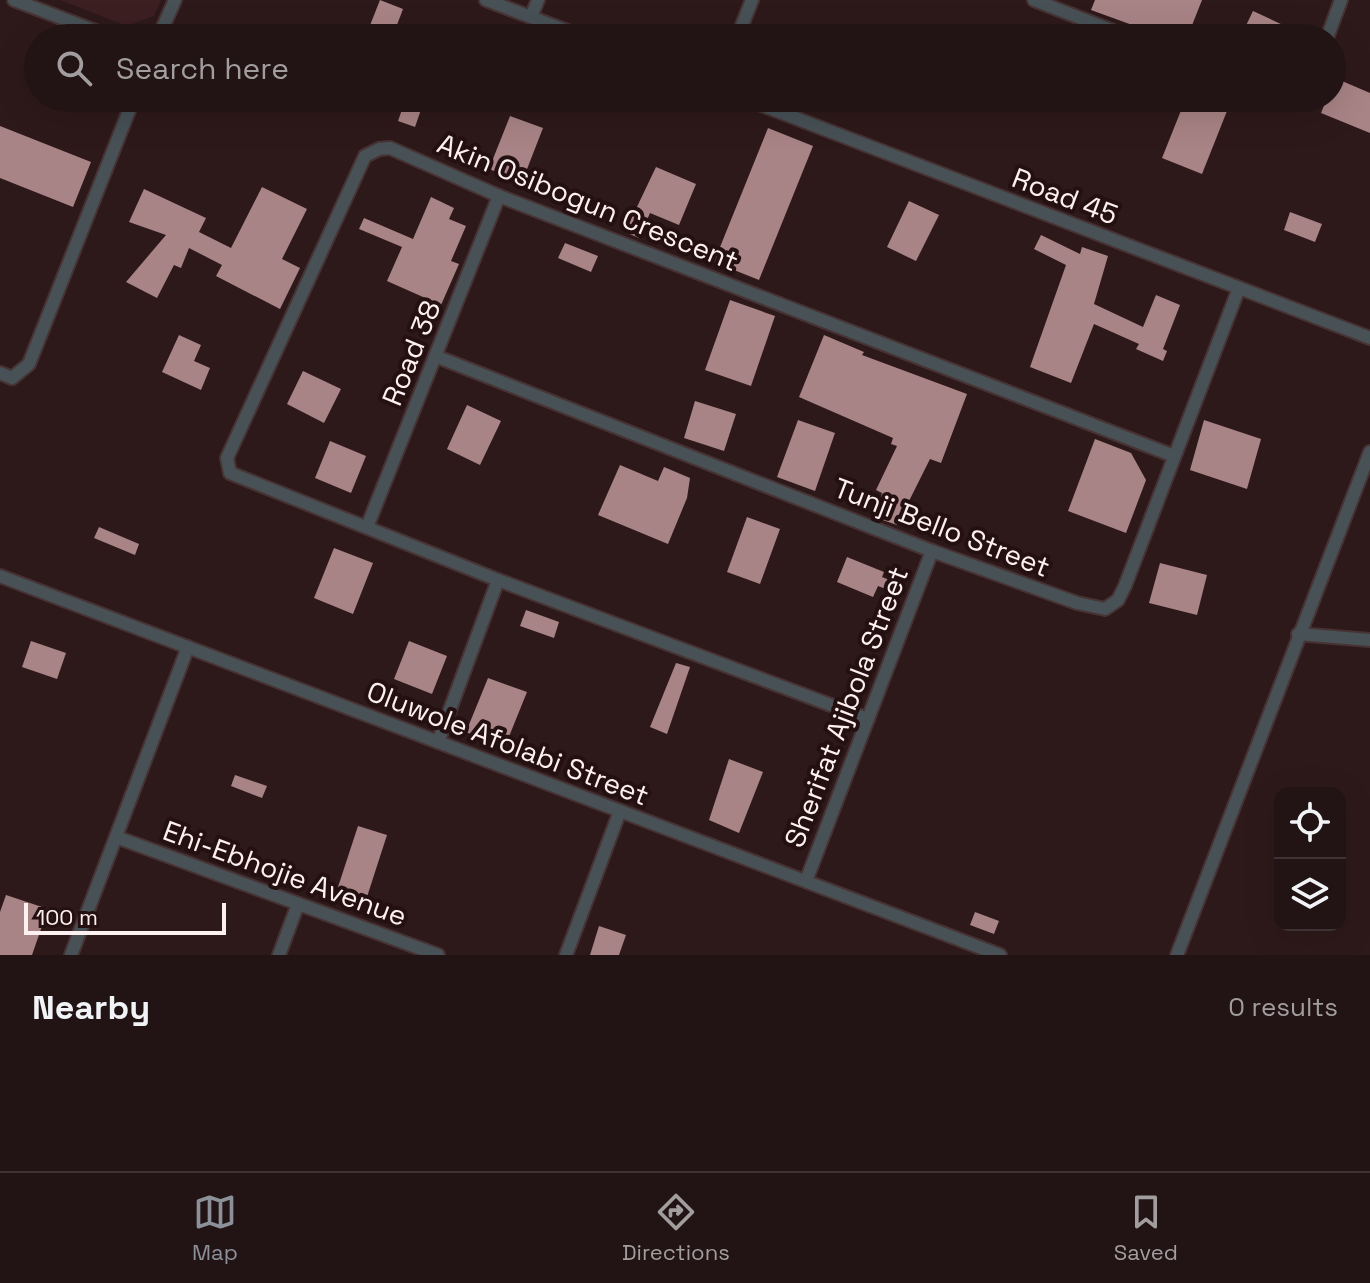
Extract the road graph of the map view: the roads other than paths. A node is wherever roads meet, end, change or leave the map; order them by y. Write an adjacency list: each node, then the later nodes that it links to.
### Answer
1 (14, 0): 9 (street)
2 (175, 0): 10 (street)
3 (486, 0): 8 (street)
4 (538, 0): 8 (street)
5 (752, 0): 12 (street)
6 (1034, 0): 13 (street)
7 (1341, 0): 14 (street)
8 (531, 17): 11 (street)
9 (77, 24)
10 (164, 24)
11 (549, 24)
12 (743, 24)
13 (1095, 24)
14 (1332, 24)
15 (128, 112): 21 (street)
16 (780, 112): 18 (street, Road 45)
17 (499, 196): 20 (street, Road 38); 23 (street, Akin Osibogun Crescent); 24 (street, Akin Osibogun Crescent)
18 (1239, 288): 19 (street, Road 45); 23 (street, Tunji Bello Street)
19 (1370, 338)
20 (435, 356): 24 (street, Road 38); 25 (street, Tunji Bello Street)
21 (0, 373)
22 (1370, 452): 28 (street)
23 (1174, 456): 25 (street, Tunji Bello Street)
24 (367, 527): 27 (street, Akin Osibogun Crescent)
25 (932, 551): 31 (street, Sherifat Ajibola Street)
26 (0, 576): 30 (street, Oluwole Afolabi Street)
27 (498, 580): 31 (street, Akin Osibogun Crescent); 32 (street)
28 (1298, 634): 29 (street); 42 (street)
29 (1370, 640)
30 (188, 647): 32 (street, Oluwole Afolabi Street); 34 (street)
31 (868, 719): 35 (street, Sherifat Ajibola Street)
32 (438, 742): 33 (street, Oluwole Afolabi Street)
33 (620, 811): 35 (street, Oluwole Afolabi Street); 40 (street)
34 (116, 837): 36 (street, Ehi-Ebhojie Avenue); 37 (street)
35 (806, 881): 41 (street, Oluwole Afolabi Street)
36 (298, 904): 38 (street); 39 (street, Ehi-Ebhojie Avenue)
37 (71, 955)
38 (279, 955)
39 (438, 955)
40 (566, 955)
41 (1000, 955)
42 (1177, 955)

